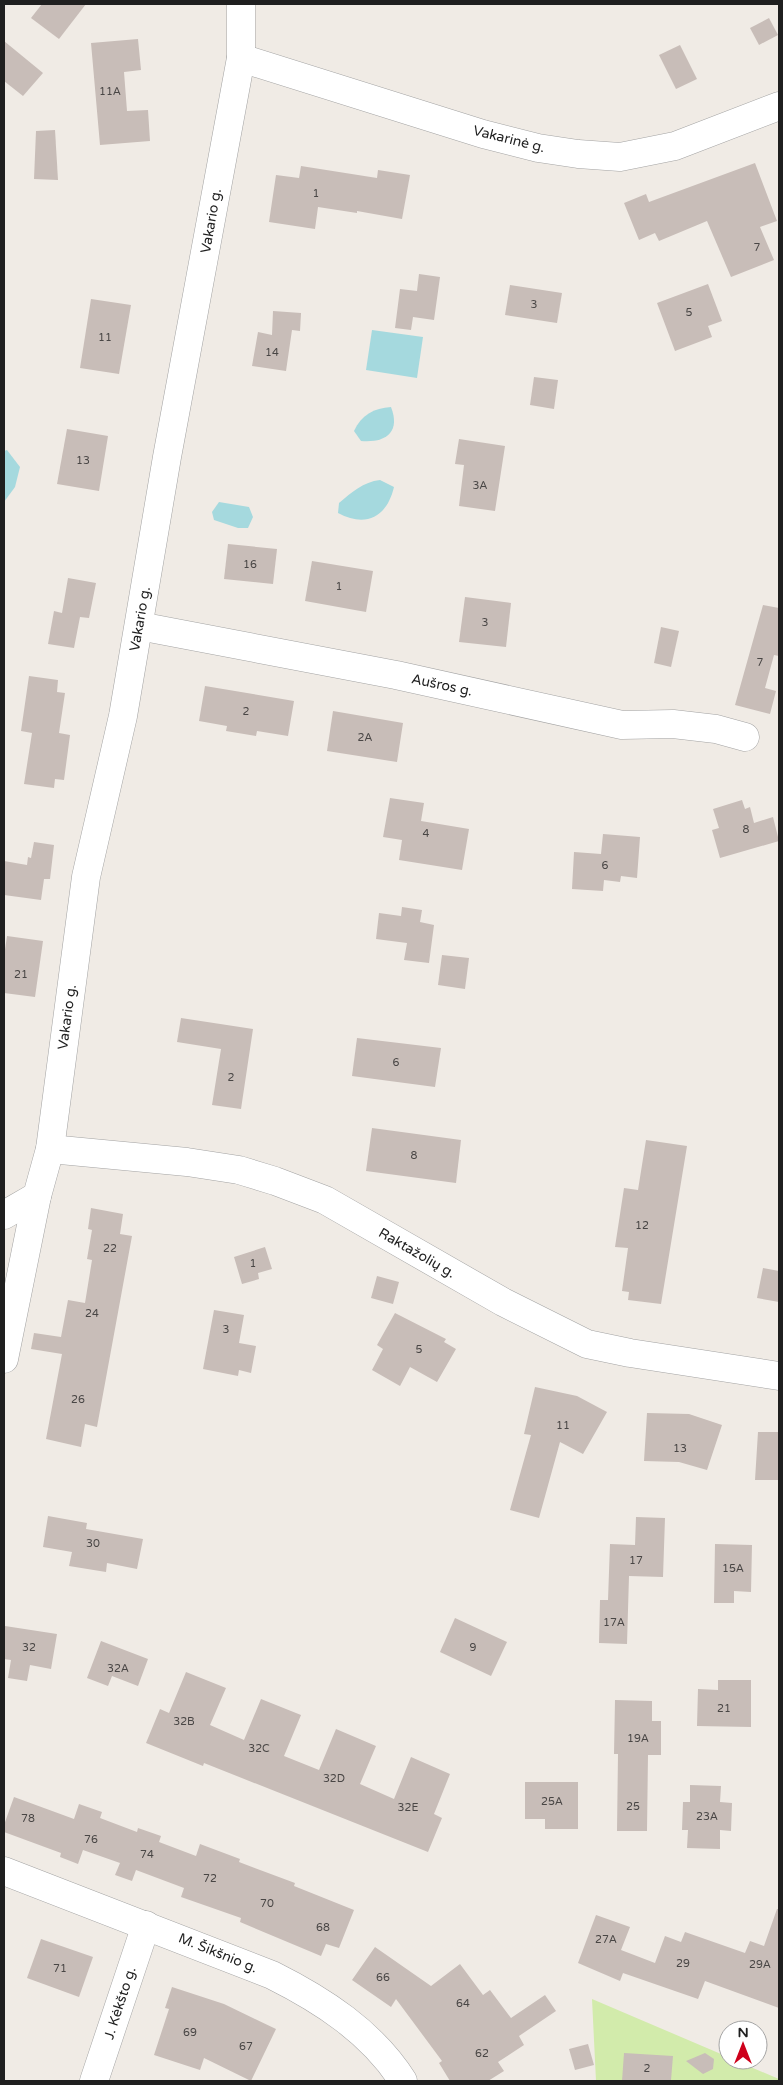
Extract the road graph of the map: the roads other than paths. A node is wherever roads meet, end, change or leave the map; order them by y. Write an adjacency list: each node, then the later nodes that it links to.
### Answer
1 (241, 4): 2 (street, Vakario g.)
2 (241, 58): 3 (street, Vakarinė g.); 4 (street, Vakario g.)
3 (779, 106)
4 (139, 626): 5 (street, Aušros g.); 6 (street, Vakario g.)
5 (745, 737)
6 (50, 1149): 7 (street, Vakario g.); 10 (street, Raktažolių g.)
7 (37, 1196): 8 (street); 9 (street, Vakario g.)
8 (4, 1215)
9 (4, 1359)
10 (779, 1376)
11 (4, 1871): 12 (street, M. Šikšnio g.)
12 (146, 1925): 13 (street, J. Kėkšto g.); 14 (street, M. Šikšnio g.)
13 (94, 2081)
14 (403, 2081)

